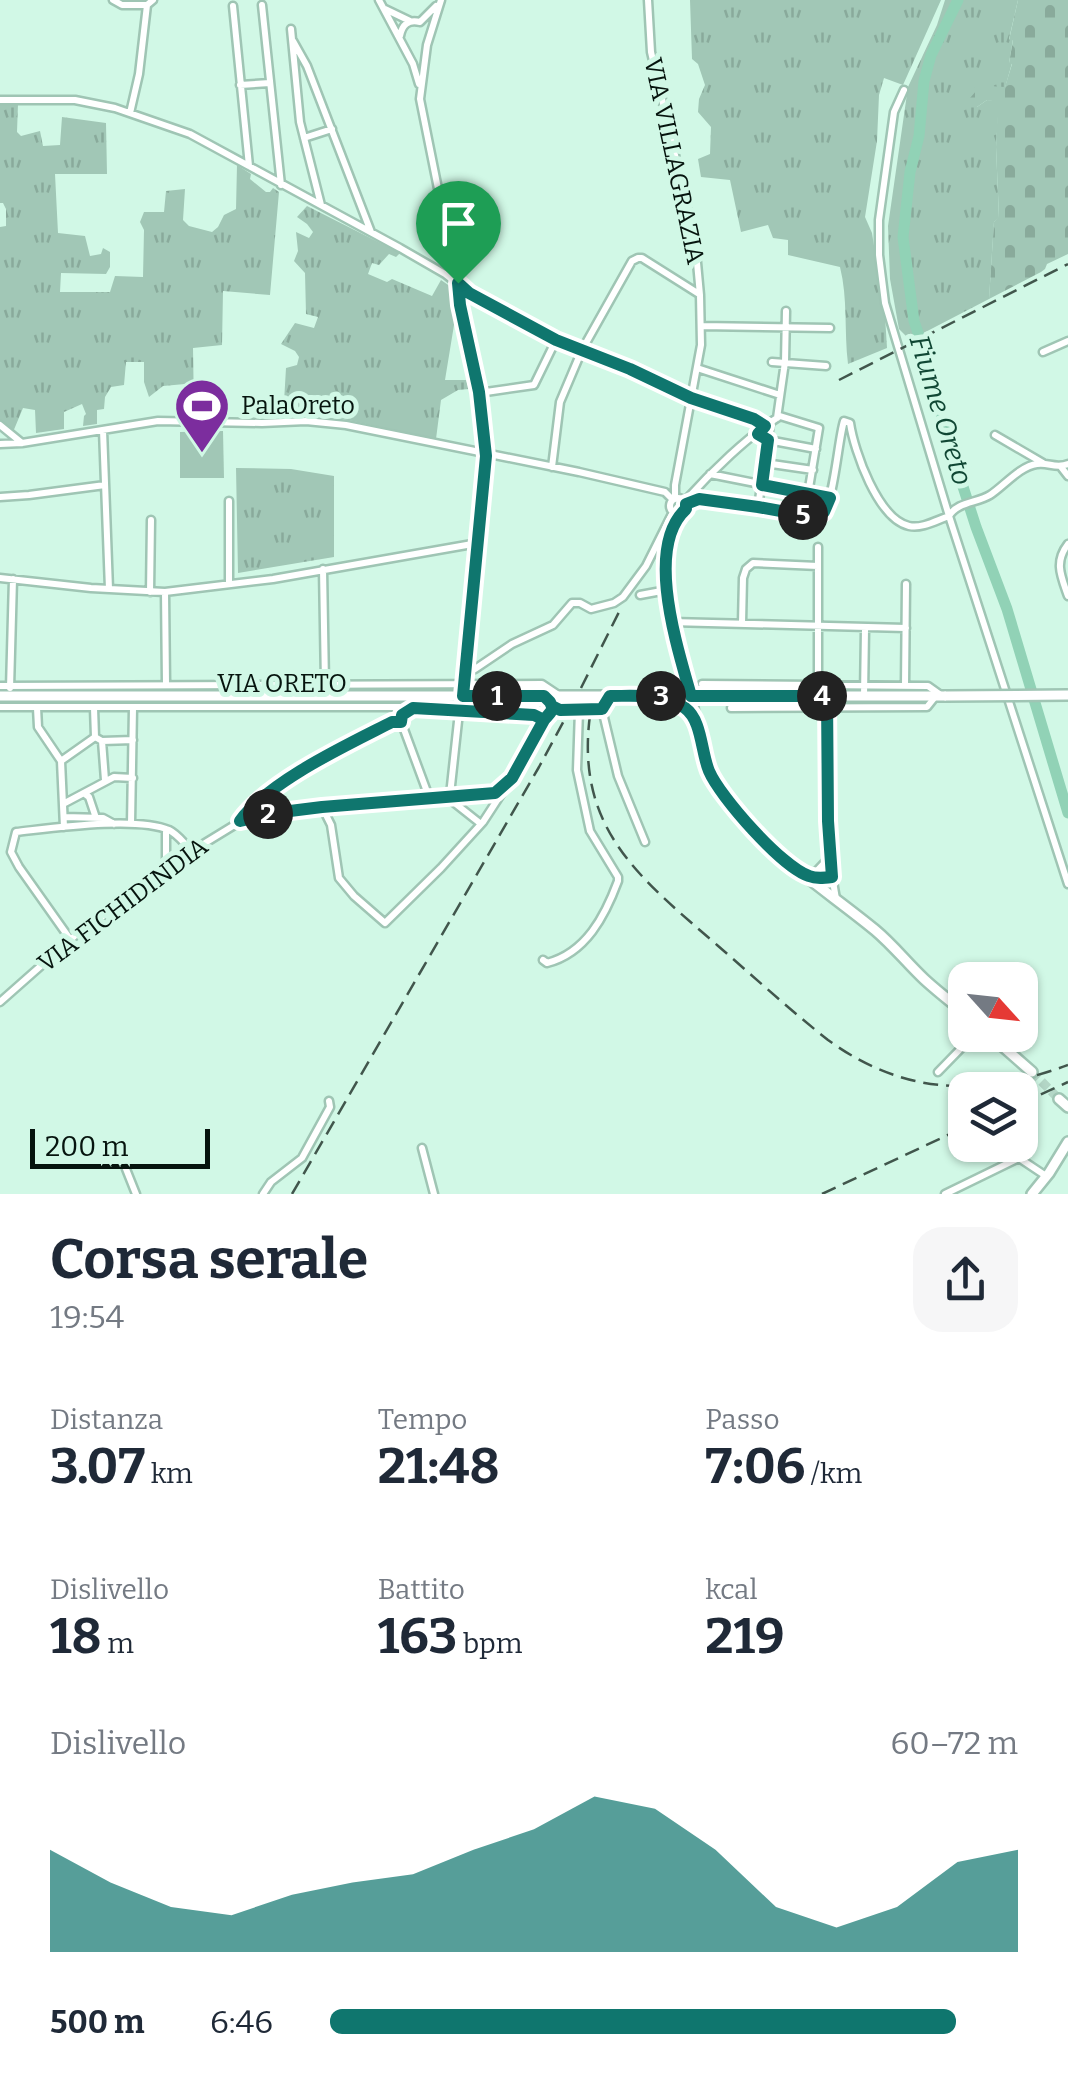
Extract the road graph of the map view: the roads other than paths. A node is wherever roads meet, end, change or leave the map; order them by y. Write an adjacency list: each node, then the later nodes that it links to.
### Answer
1 (113, 0): 4 (street)
2 (379, 0): 7 (street)
3 (648, 0): 29 (street, VIA VILLAGRAZIA)
4 (150, 3): 21 (street)
5 (262, 5): 16 (street)
6 (233, 6): 17 (street)
7 (384, 8): 8 (street); 12 (street)
8 (410, 21): 9 (street); 12 (street)
9 (420, 22): 11 (street); 11 (street)
10 (291, 30): 13 (street)
11 (430, 34): 14 (street)
12 (400, 38): 15 (street)
13 (293, 42): 22 (street); 23 (street)
14 (427, 45): 15 (street); 18 (street)
15 (404, 46): 18 (street)
16 (270, 83): 17 (street); 25 (street)
17 (240, 84): 24 (street)
18 (420, 87): 28 (street)
19 (904, 90): 72 (street)
20 (0, 100): 21 (street)
21 (130, 113): 24 (street)
22 (332, 129): 23 (street); 27 (street)
23 (304, 138): 26 (street)
24 (250, 166): 25 (street)
25 (281, 185): 26 (street)
26 (322, 207): 27 (street)
27 (371, 233): 28 (street)
28 (458, 283): 34 (street); 42 (street)
29 (700, 294): 31 (street, VIA VILLAGRAZIA); 36 (street)
30 (786, 311): 32 (street)
31 (702, 326): 32 (street); 41 (street, VIA VILLAGRAZIA)
32 (785, 327): 33 (street); 39 (street)
33 (830, 328)
34 (556, 340): 36 (street); 42 (street)
35 (1068, 340): 37 (street)
36 (582, 350): 44 (street); 58 (street)
37 (1043, 352)
38 (772, 362): 39 (street)
39 (785, 362): 40 (street); 43 (street)
40 (826, 366)
41 (697, 368): 43 (street); 44 (street, VIA VILLAGRAZIA)
42 (479, 392): 54 (street)
43 (780, 394): 45 (street)
44 (691, 398): 45 (street); 67 (street, VIA VILLAGRAZIA)
45 (773, 420): 48 (street); 50 (street); 53 (street)
46 (0, 425): 51 (street)
47 (102, 430): 51 (street); 54 (street); 62 (street)
48 (758, 434): 50 (street); 60 (street)
49 (995, 435): 56 (street)
50 (768, 440): 53 (street); 55 (street)
51 (22, 443): 52 (street)
52 (0, 444)
53 (816, 449): 59 (street)
54 (486, 456): 58 (street); 74 (street)
55 (765, 463): 59 (street); 63 (street)
56 (1044, 464): 57 (street); 72 (street)
57 (1064, 466): 61 (street)
58 (552, 468): 67 (street)
59 (813, 470): 64 (street)
60 (710, 474): 63 (street); 69 (street)
61 (1068, 476)
62 (105, 485): 65 (street); 83 (street)
63 (762, 485): 64 (street); 70 (street)
64 (808, 494): 66 (street)
65 (0, 497)
66 (830, 498): 70 (street); 72 (street)
67 (674, 500): 69 (street); 71 (street)
68 (229, 501): 81 (street)
69 (685, 503): 70 (street); 71 (street)
70 (758, 507)
71 (676, 513): 84 (street); 94 (street)
72 (949, 516): 150 (street)
73 (150, 520): 85 (street)
74 (478, 543): 78 (street); 94 (street)
75 (1068, 544): 88 (street)
76 (818, 547): 77 (street)
77 (818, 566): 90 (street); 91 (street)
78 (323, 568): 81 (street); 96 (street)
79 (0, 578): 80 (street)
80 (13, 579): 83 (street); 104 (street)
81 (229, 584): 86 (street)
82 (906, 584): 92 (street)
83 (109, 589): 85 (street)
84 (667, 590): 87 (street); 89 (street)
85 (150, 592): 86 (street)
86 (165, 592): 95 (street)
87 (640, 595)
88 (1068, 596)
89 (671, 622): 90 (street); 107 (street)
90 (742, 622): 91 (street)
91 (818, 626): 93 (street); 98 (street)
92 (906, 628): 93 (street); 100 (street)
93 (864, 629): 103 (street)
94 (465, 671): 101 (street)
95 (166, 684): 96 (street, VIA ORETO); 104 (street, VIA ORETO)
96 (325, 684): 101 (street, VIA ORETO)
97 (702, 684): 102 (street, VIA ORETO)
98 (818, 685): 102 (street, VIA ORETO); 103 (street, VIA ORETO)
99 (0, 686): 104 (street, VIA ORETO)
100 (906, 686): 103 (street, VIA ORETO); 108 (street, VIA ORETO)
101 (463, 690): 104 (street, VIA ORETO); 110 (street, VIA ORETO); 110 (street, VIA ORETO)
102 (763, 690): 107 (street, VIA ORETO); 111 (street, VIA ORETO); 113 (street)
103 (864, 690): 108 (street, VIA ORETO); 111 (street, VIA ORETO)
104 (7, 696): 112 (street, VIA ORETO); 114 (street, VIA ORETO)
105 (610, 696): 106 (street, VIA ORETO); 110 (street, VIA ORETO); 119 (street)
106 (662, 696): 107 (street, VIA ORETO); 122 (street)
107 (691, 696): 122 (street)
108 (942, 696): 109 (street, VIA ORETO, bridge); 111 (street, VIA ORETO)
109 (1068, 696)
110 (556, 701): 120 (street, VIA ORETO); 123 (street)
111 (827, 701): 113 (street, VIA ORETO); 146 (street)
112 (0, 707)
113 (763, 707): 118 (street, VIA ORETO)
114 (36, 708): 115 (street, VIA ORETO); 127 (street)
115 (94, 708): 116 (street, VIA ORETO); 125 (street)
116 (133, 708): 117 (street, VIA ORETO); 126 (street)
117 (413, 708): 121 (street, VIA ORETO); 124 (street)
118 (731, 708)
119 (602, 709): 120 (street, VIA ORETO); 144 (street)
120 (579, 710): 153 (street)
121 (460, 712): 123 (street, VIA ORETO); 132 (street)
122 (694, 718): 148 (street)
123 (544, 720): 129 (street)
124 (401, 722): 133 (street); 138 (street, VIA FICHIDINDIA)
125 (98, 739): 126 (street); 127 (street); 130 (street)
126 (133, 740): 128 (street)
127 (61, 760): 134 (street)
128 (133, 778): 130 (street); 139 (street)
129 (512, 778): 132 (street); 140 (street)
130 (104, 781): 131 (street)
131 (85, 794): 134 (street); 137 (street)
132 (447, 796): 133 (street); 140 (street)
133 (429, 797): 135 (street)
134 (64, 804): 136 (street)
135 (322, 807): 138 (street); 140 (street)
136 (64, 817): 137 (street); 142 (street)
137 (96, 818): 141 (street)
138 (240, 821): 145 (street, VIA FICHIDINDIA)
139 (131, 824): 141 (street); 143 (street)
140 (481, 824)
141 (115, 825): 142 (street)
142 (64, 827): 152 (street)
143 (166, 829): 145 (street); 147 (street)
144 (645, 842)
145 (192, 851): 147 (street, VIA FICHIDINDIA)
146 (829, 858): 148 (street); 149 (street)
147 (166, 873): 152 (street, VIA FICHIDINDIA)
148 (802, 874): 149 (street); 151 (street)
149 (832, 877): 151 (street)
150 (1068, 884)
151 (836, 899): 154 (street)
152 (70, 939): 155 (street, VIA FICHIDINDIA)
153 (542, 960)
154 (948, 999)
155 (0, 1002)
156 (957, 1052): 158 (street)
157 (1009, 1052): 159 (street)
158 (938, 1072)
159 (1032, 1072)
160 (1059, 1099): 162 (street)
161 (328, 1101): 168 (street)
162 (1068, 1108)
163 (1068, 1142): 166 (street)
164 (422, 1148): 169 (street)
165 (126, 1169): 167 (street)
166 (1046, 1176): 170 (street); 171 (street)
167 (136, 1194)
168 (263, 1194)
169 (434, 1194)
170 (944, 1194)
171 (1032, 1194)

